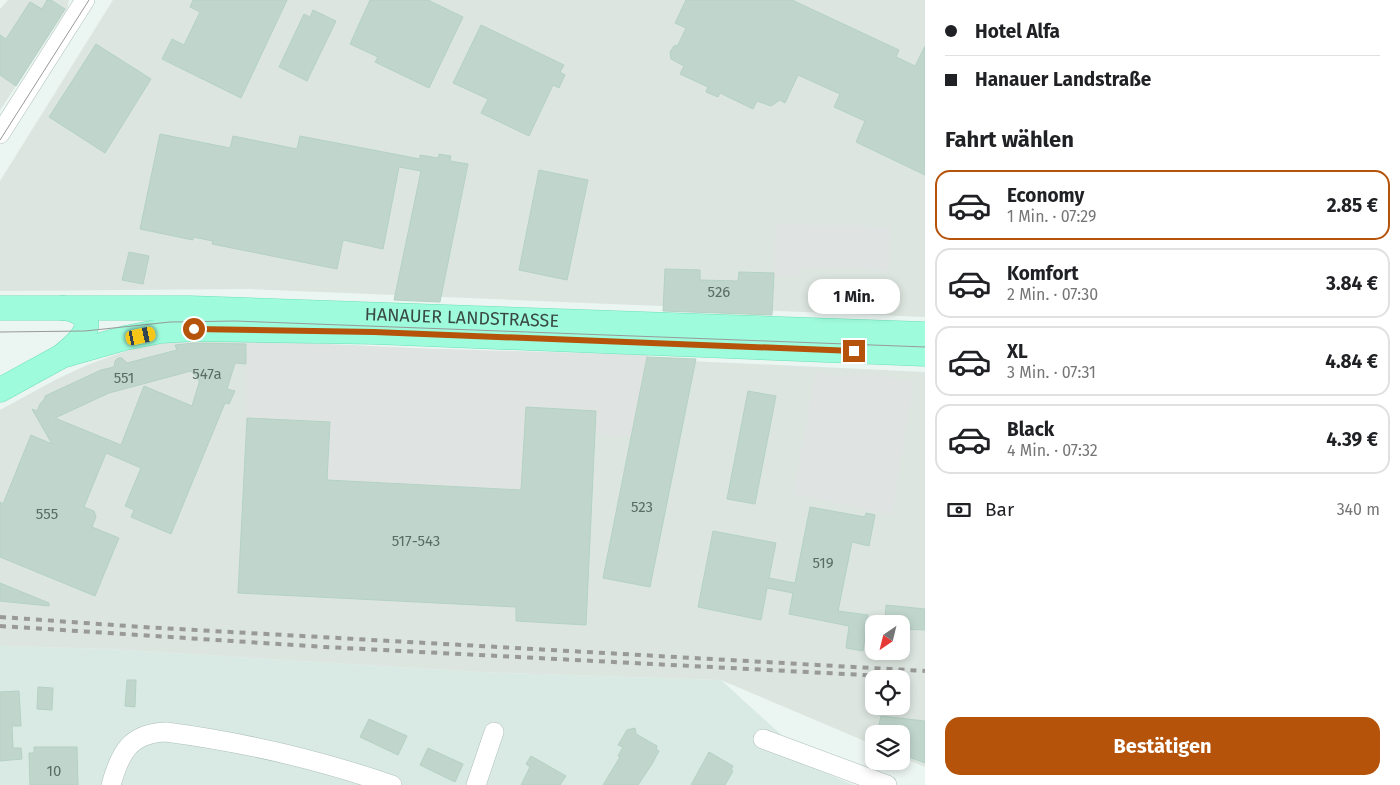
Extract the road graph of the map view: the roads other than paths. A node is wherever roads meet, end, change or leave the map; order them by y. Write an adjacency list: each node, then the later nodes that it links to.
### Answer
1 (85, 0): 2 (street)
2 (0, 134)
3 (0, 308): 4 (main road, HANAUER LANDSTRASSE)
4 (62, 308): 5 (main road, HANAUER LANDSTRASSE); 7 (main road)
5 (925, 334)
6 (925, 354): 7 (main road, HANAUER LANDSTRASSE)
7 (62, 356): 8 (main road, HANAUER LANDSTRASSE)
8 (0, 390)
9 (494, 732): 13 (street)
10 (763, 739): 14 (street)
11 (111, 785): 12 (street)
12 (392, 785)
13 (476, 785)
14 (887, 785)

